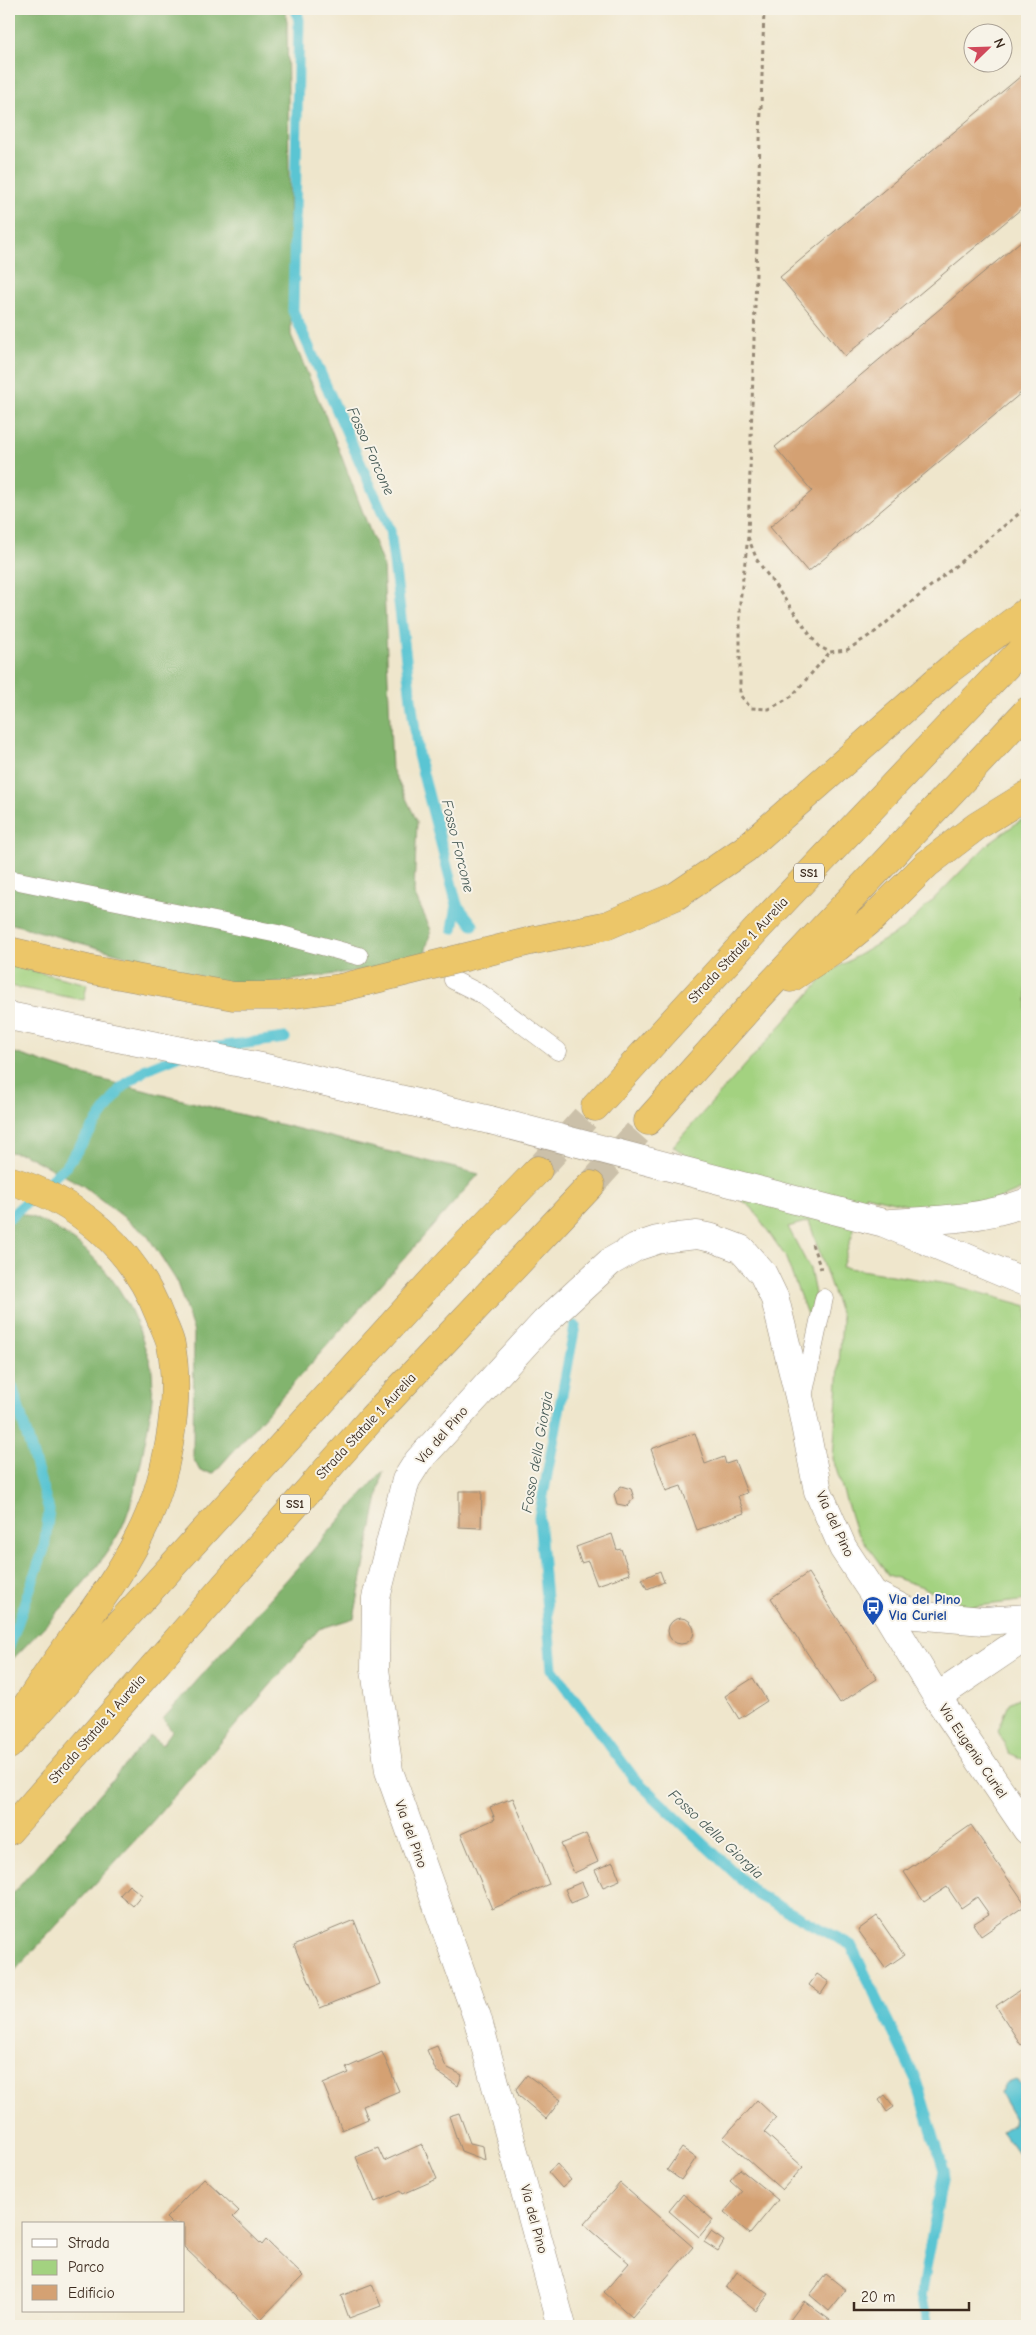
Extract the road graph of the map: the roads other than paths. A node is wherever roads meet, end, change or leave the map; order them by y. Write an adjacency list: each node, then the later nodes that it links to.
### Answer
1 (1027, 611): 6 (highway, bridge)
2 (1027, 644): 12 (highway, Strada Statale 1 Aurelia / SS1)
3 (1027, 711): 9 (highway)
4 (1027, 795): 9 (highway)
5 (9, 878): 7 (lane)
6 (9, 951)
7 (359, 956)
8 (453, 980): 11 (lane)
9 (756, 1000): 13 (highway)
10 (9, 1016): 18 (street, bridge)
11 (558, 1051)
12 (595, 1107)
13 (648, 1121)
14 (538, 1170): 27 (highway)
15 (9, 1180): 26 (highway)
16 (591, 1185): 29 (highway, Strada Statale 1 Aurelia / SS1)
17 (1027, 1202): 18 (street)
18 (876, 1221): 19 (street)
19 (1027, 1284)
20 (824, 1298): 21 (lane)
21 (801, 1405): 22 (street, Via del Pino); 30 (street, Via del Pino)
22 (872, 1593): 23 (street); 25 (street, Via del Pino)
23 (1027, 1618)
24 (1027, 1636): 25 (street)
25 (937, 1697): 28 (street, Via Eugenio Curiel)
26 (9, 1735)
27 (9, 1745)
28 (1027, 1830)
29 (9, 1831)
30 (562, 2326)

